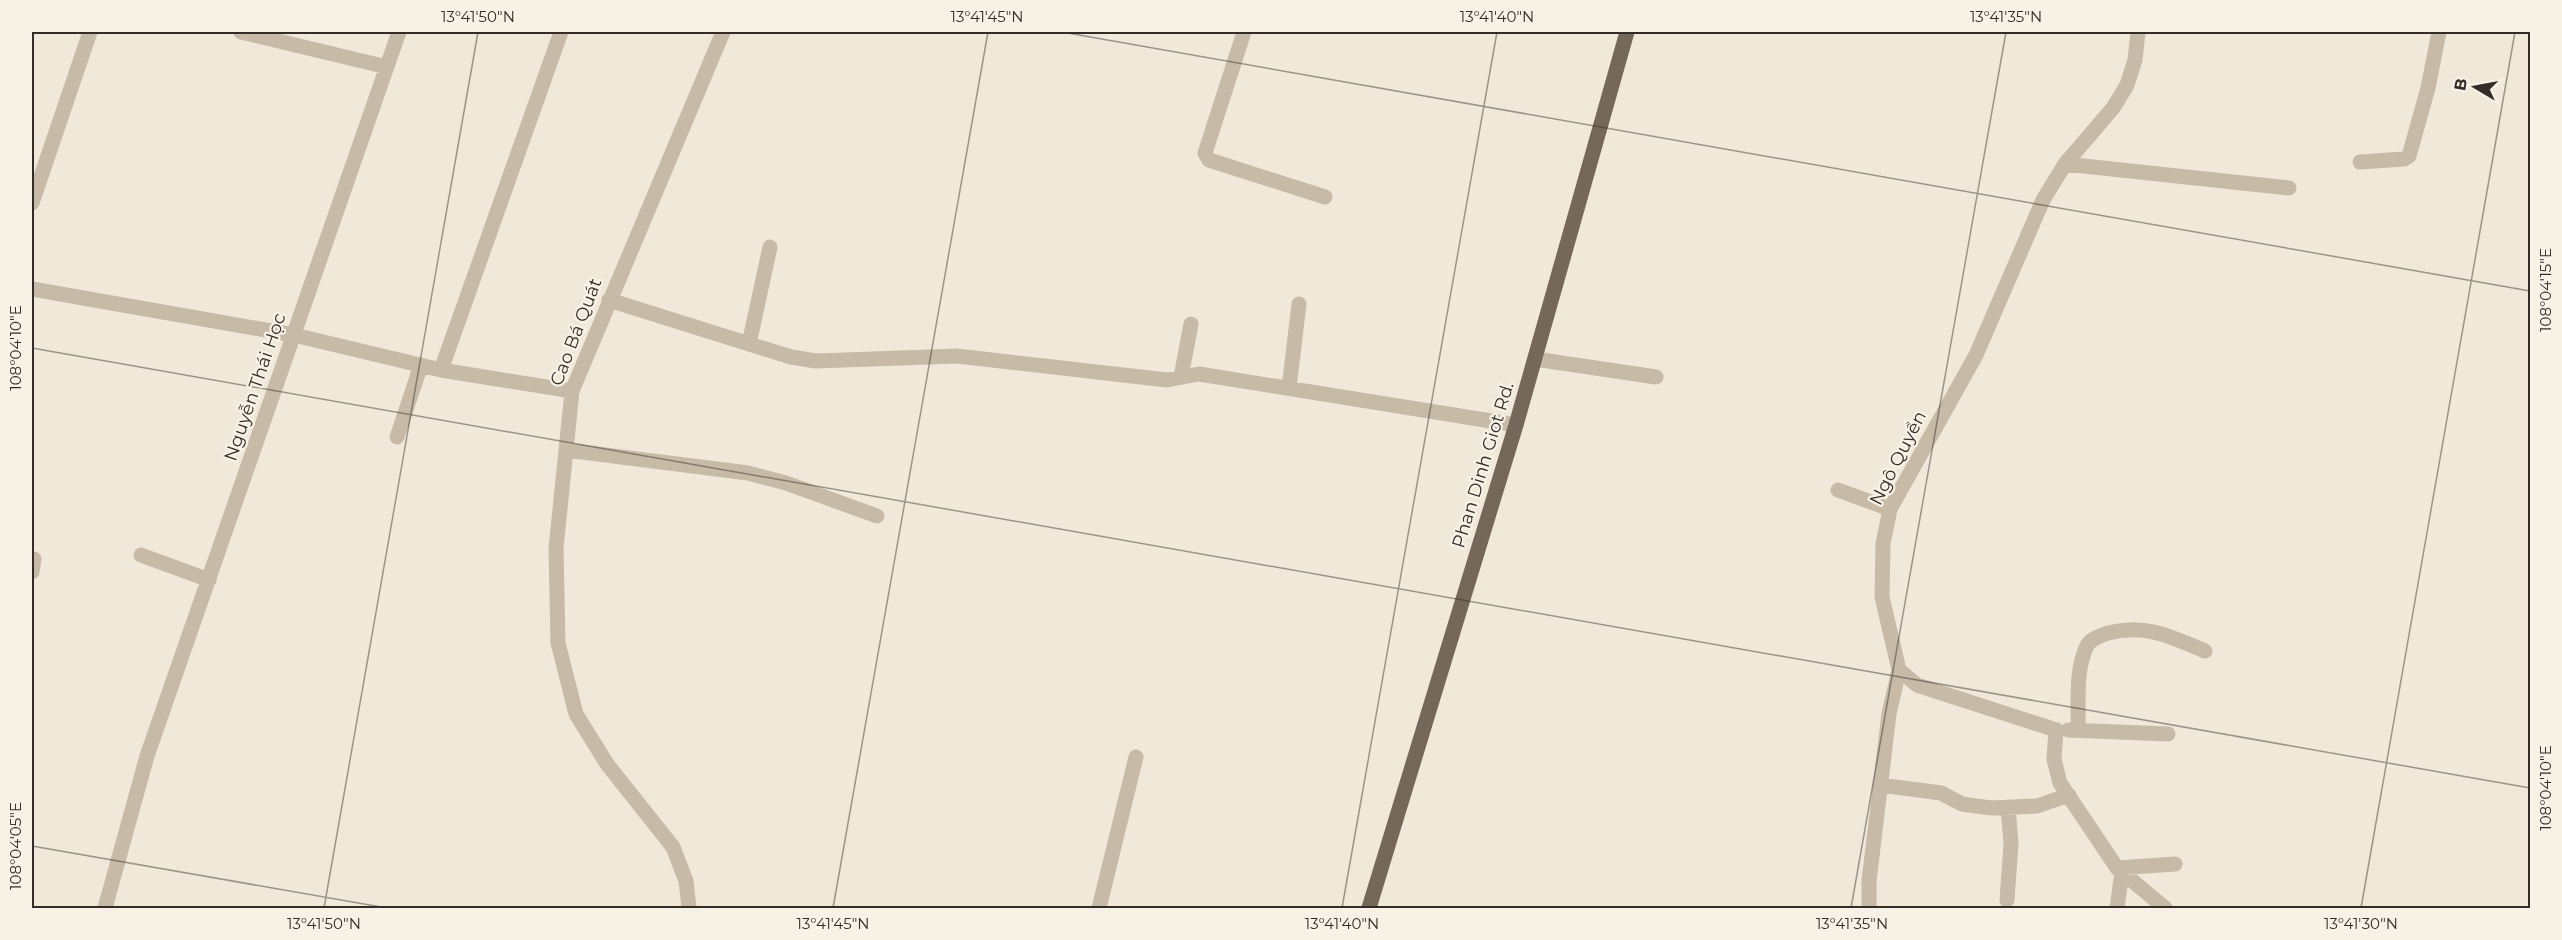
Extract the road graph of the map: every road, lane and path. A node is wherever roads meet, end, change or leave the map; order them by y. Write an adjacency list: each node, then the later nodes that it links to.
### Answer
1 (90, 32): 15 (street)
2 (241, 32): 10 (street)
3 (399, 32): 10 (street, Nguyễn Thái Học)
4 (561, 32): 25 (street)
5 (723, 32): 18 (street, Cao Bá Quát)
6 (1244, 32): 14 (street)
7 (1627, 32): 23 (main road, Phan Dinh Giot Rd.)
8 (2138, 32): 12 (street, Ngô Quyền)
9 (2439, 32): 11 (street)
10 (387, 67): 21 (street, Nguyễn Thái Học)
11 (2360, 162)
12 (2065, 164): 13 (street); 34 (street, Ngô Quyền)
13 (2289, 188)
14 (1325, 197)
15 (32, 203)
16 (770, 247): 22 (street)
17 (32, 289): 21 (street)
18 (609, 300): 22 (street); 29 (street, Cao Bá Quát)
19 (1299, 304): 28 (street)
20 (1191, 324): 26 (street)
21 (294, 335): 24 (street); 37 (street, Nguyễn Thái Học)
22 (749, 344): 26 (street)
23 (1534, 359): 27 (street); 30 (main road, Phan Dinh Giot Rd.)
24 (421, 365): 25 (street); 31 (street)
25 (441, 370): 29 (street)
26 (1181, 377): 28 (street)
27 (1656, 377)
28 (1289, 388): 30 (street)
29 (572, 391): 32 (street, Cao Bá Quát)
30 (1516, 425): 53 (main road, Phan Dinh Giot Rd.)
31 (397, 437)
32 (566, 450): 35 (street); 51 (street, Cao Bá Quát)
33 (1838, 490): 34 (street)
34 (1890, 509): 39 (street, Ngô Quyền)
35 (877, 516)
36 (141, 555): 37 (street)
37 (209, 580): 50 (street, Nguyễn Thái Học)
38 (2205, 651): 41 (street)
39 (1899, 670): 40 (street); 44 (street)
40 (2056, 730): 41 (street); 45 (street)
41 (2079, 730): 42 (street)
42 (2168, 734)
43 (1136, 757): 52 (street)
44 (1880, 785): 46 (street); 54 (street)
45 (2069, 795): 46 (street); 48 (street)
46 (2008, 807): 49 (street)
47 (2175, 864): 48 (street)
48 (2120, 870): 55 (street); 56 (street)
49 (2007, 900)
50 (105, 909)
51 (689, 909)
52 (1099, 909)
53 (1369, 909)
54 (1869, 909)
55 (2117, 909)
56 (2165, 909)

